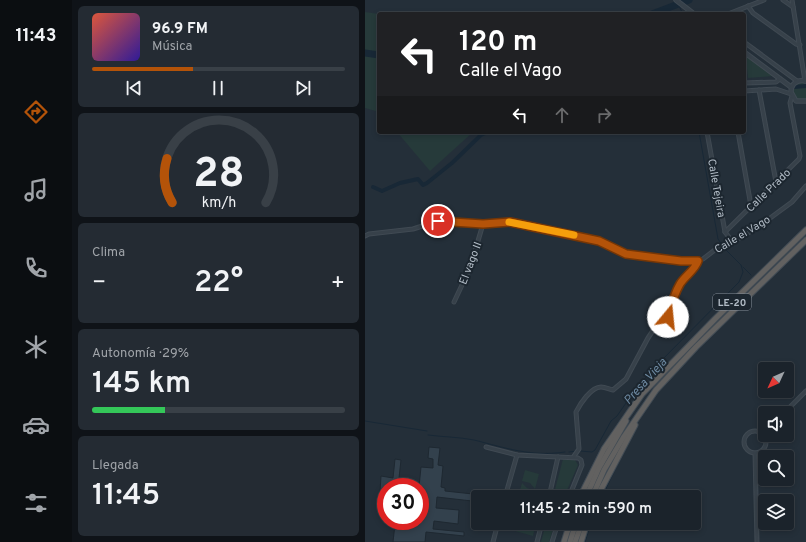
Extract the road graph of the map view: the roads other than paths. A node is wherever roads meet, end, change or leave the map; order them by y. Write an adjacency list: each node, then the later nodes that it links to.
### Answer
1 (676, 0): 7 (street)
2 (764, 0): 5 (street)
3 (783, 0): 6 (street)
4 (792, 0): 6 (street)
5 (748, 6): 8 (street); 10 (street)
6 (793, 8): 10 (street)
7 (691, 12)
8 (733, 12)
9 (746, 43): 13 (street)
10 (800, 45): 14 (street)
11 (746, 54): 12 (street)
12 (780, 79): 15 (street); 16 (street)
13 (797, 81): 14 (street); 16 (street)
14 (805, 81)
15 (746, 83)
16 (791, 87): 19 (street)
17 (759, 90): 18 (street); 19 (street); 23 (street)
18 (746, 91)
19 (791, 95): 20 (street); 23 (street, Calle Prado)
20 (806, 101)
21 (707, 134): 28 (street, Calle Tejeira)
22 (737, 134): 25 (street)
23 (776, 182): 25 (street, Calle Prado)
24 (806, 186): 31 (street, Calle el Vago)
25 (751, 206): 28 (street, Calle Prado)
26 (483, 224): 29 (street); 32 (street); 33 (street, El vago II)
27 (806, 230): 35 (highway, LE-20)
28 (725, 232): 31 (street, Calle Tejeira)
29 (365, 236)
30 (806, 240): 34 (highway, LE-20)
31 (732, 241): 32 (street, Calle el Vago)
32 (698, 261): 43 (street)
33 (454, 302)
34 (682, 362): 50 (highway, LE-20); 51 (highway)
35 (660, 375): 48 (highway); 49 (highway, LE-20)
36 (806, 391): 37 (street)
37 (791, 406)
38 (758, 432): 41 (street)
39 (765, 442): 41 (street)
40 (486, 447): 42 (street)
41 (755, 453): 66 (street)
42 (517, 455): 44 (street); 45 (street)
43 (574, 456): 44 (street); 47 (street)
44 (558, 457): 46 (street)
45 (507, 490)
46 (551, 490)
47 (572, 490)
48 (583, 490)
49 (589, 490)
50 (595, 490)
51 (601, 490)
52 (496, 530): 59 (street)
53 (540, 530): 60 (street)
54 (556, 530): 61 (street)
55 (568, 530): 62 (highway)
56 (573, 530): 63 (highway)
57 (579, 530): 64 (highway)
58 (585, 530): 65 (highway)
59 (493, 542)
60 (537, 542)
61 (552, 542)
62 (564, 542)
63 (569, 542)
64 (575, 542)
65 (581, 542)
66 (757, 542)

